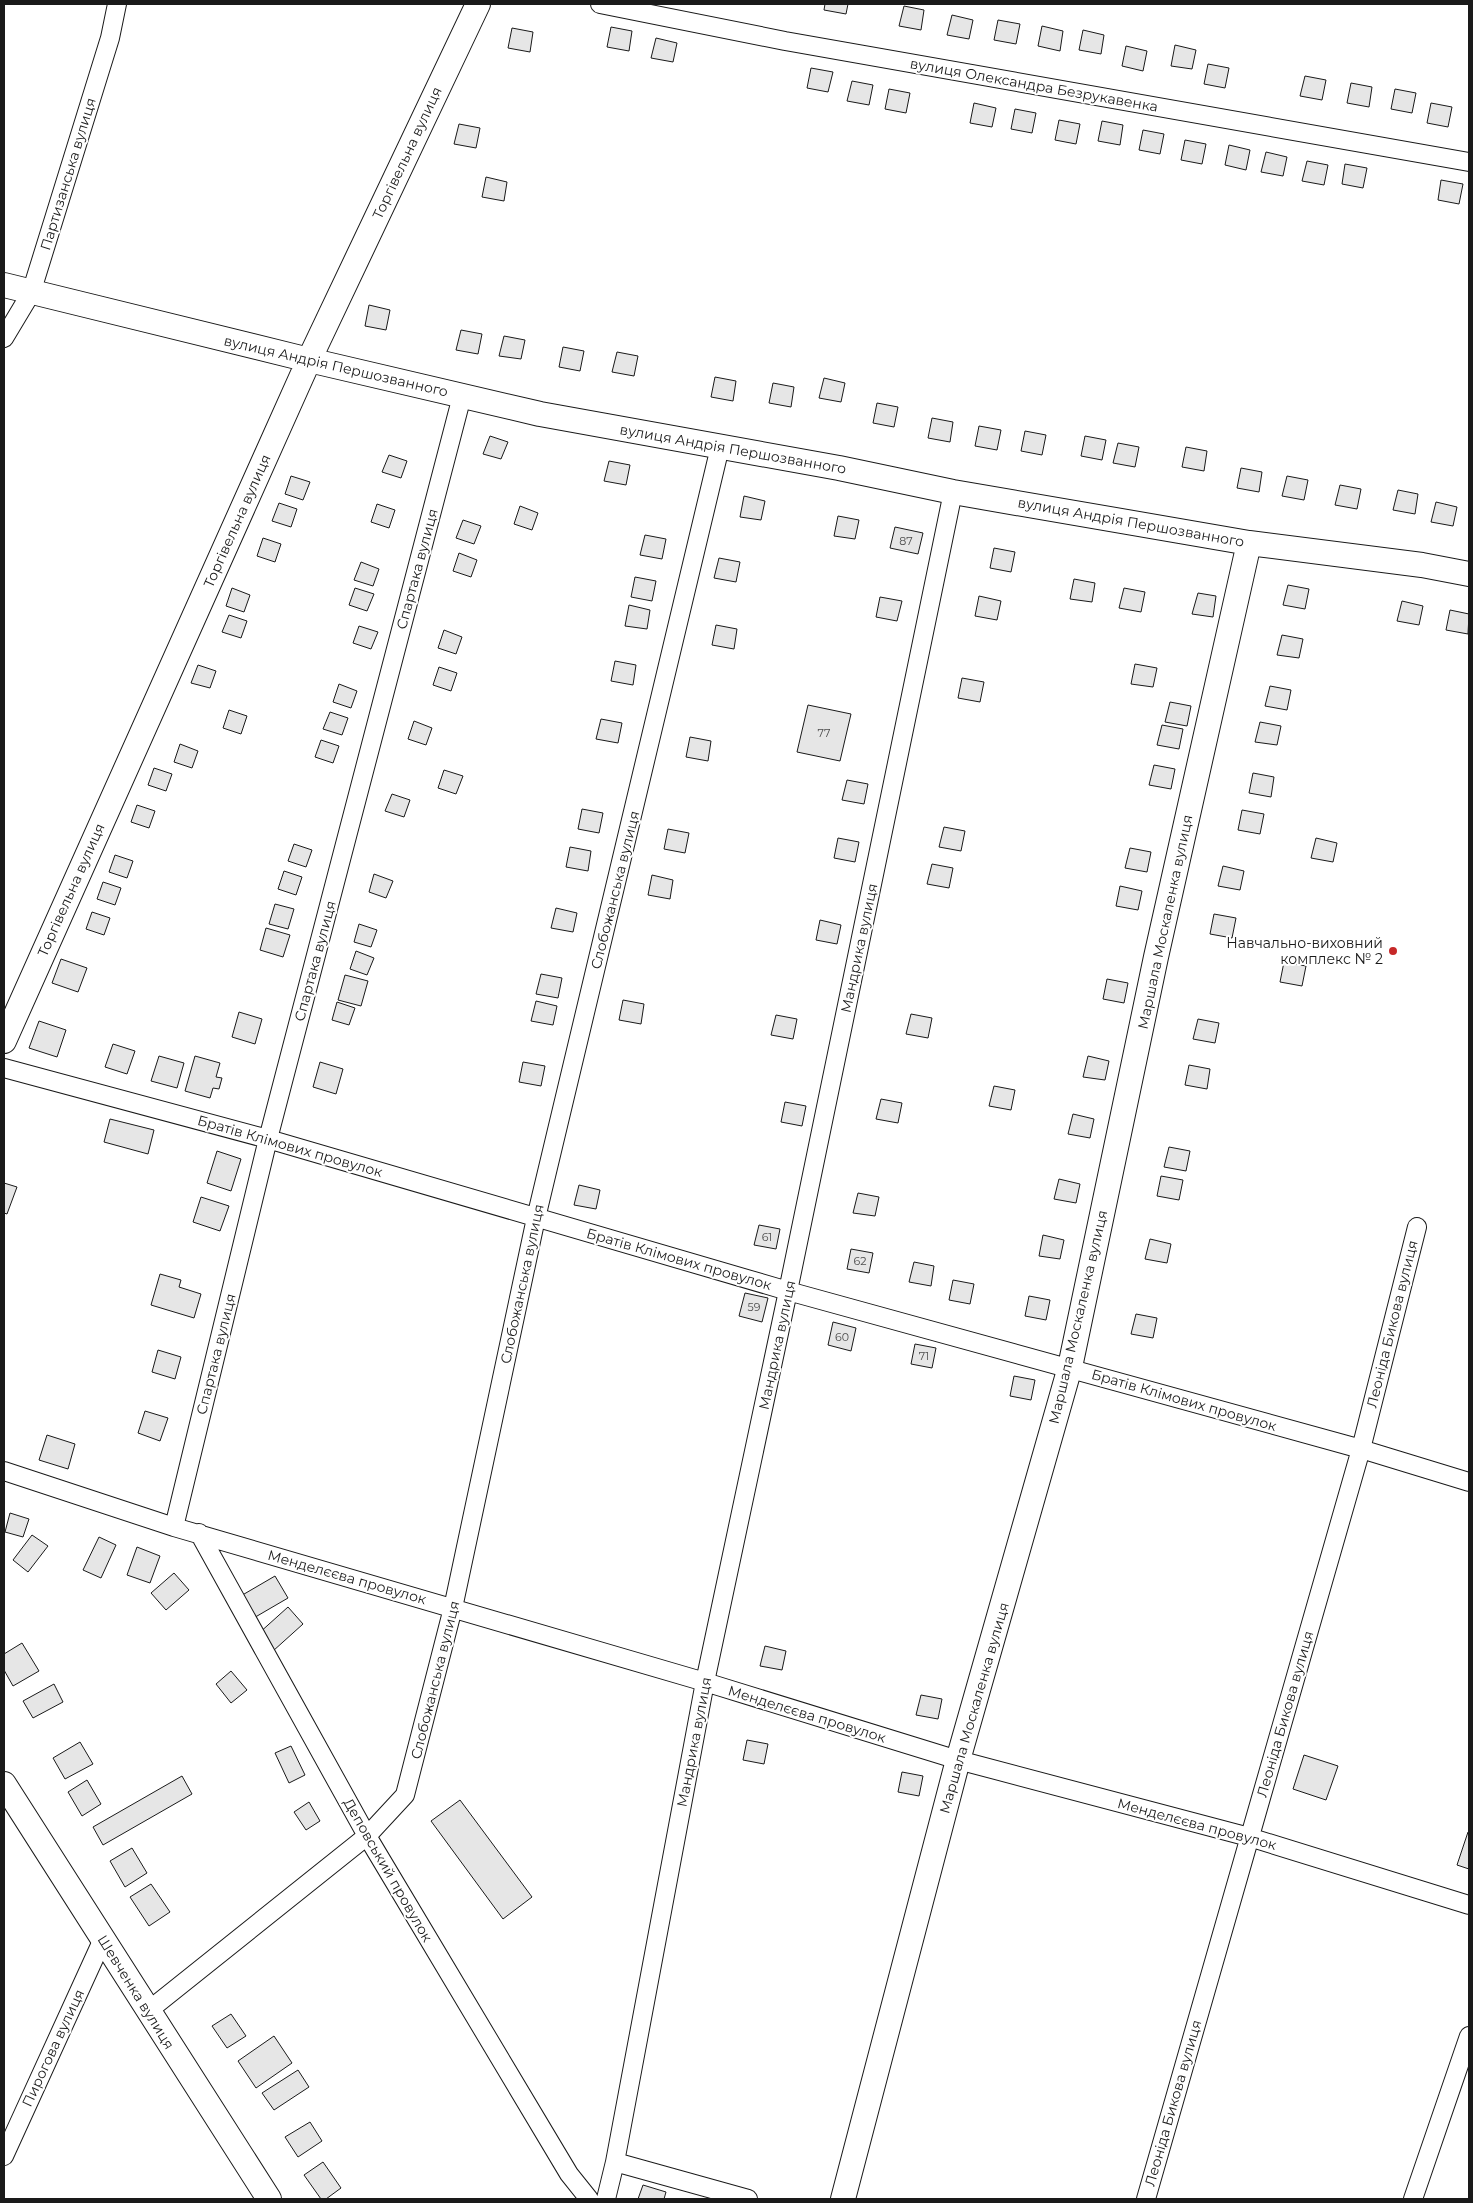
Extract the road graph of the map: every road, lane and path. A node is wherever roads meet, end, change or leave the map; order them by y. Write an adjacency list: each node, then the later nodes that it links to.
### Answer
1 (117, 4): 6 (street, Партизанська вулиця)
2 (478, 4): 8 (street, Торгівельна вулиця)
3 (600, 4): 4 (street, вулиця Олександра Безрукавенка)
4 (1469, 162)
5 (4, 285): 6 (street, вулиця Андрія Першозванного)
6 (31, 293): 7 (street, Партизанська вулиця); 8 (street, вулиця Андрія Першозванного)
7 (4, 338)
8 (309, 360): 9 (street, вулиця Андрія Першозванного); 14 (street, Торгівельна вулиця)
9 (462, 396): 10 (street, вулиця Андрія Першозванного); 16 (street, Спартака вулиця)
10 (720, 448): 11 (street, вулиця Андрія Першозванного); 17 (street, Слобожанська вулиця)
11 (953, 492): 12 (street, вулиця Андрія Першозванного); 19 (street, Мандрика вулиця)
12 (1249, 543): 13 (street, вулиця Андрія Першозванного); 20 (street, Маршала Москаленка вулиця)
13 (1469, 574)
14 (4, 1041)
15 (4, 1068): 16 (street, Братів Клімових провулок)
16 (268, 1139): 17 (street, Братів Клімових провулок); 24 (street, Спартака вулиця)
17 (536, 1218): 19 (street, Братів Клімових провулок); 26 (street, Слобожанська вулиця)
18 (1417, 1227): 21 (street, Леоніда Бикова вулиця)
19 (788, 1290): 20 (street, Братів Клімових провулок); 27 (street, Мандрика вулиця)
20 (1070, 1367): 21 (street, Братів Клімових провулок); 28 (street, Маршала Москаленка вулиця)
21 (1361, 1449): 23 (street, Братів Клімових провулок); 31 (street, Леоніда Бикова вулиця)
22 (4, 1471): 24 (street, Менделєєва провулок)
23 (1469, 1482)
24 (174, 1527): 25 (street, Менделєєва провулок)
25 (198, 1533): 26 (street, Менделєєва провулок); 30 (street, Деповський провулок)
26 (454, 1608): 27 (street, Менделєєва провулок); 30 (street, Слобожанська вулиця)
27 (705, 1682): 28 (street, Менделєєва провулок); 37 (street, Мандрика вулиця)
28 (958, 1760): 31 (street, Менделєєва провулок); 42 (street, Маршала Москаленка вулиця)
29 (4, 1784): 33 (street, Шевченка вулиця)
30 (367, 1836): 34 (street, Слобожанська вулиця); 39 (street, Деповський провулок)
31 (1249, 1837): 32 (street, Менделєєва провулок); 43 (street, Леоніда Бикова вулиця)
32 (1469, 1905)
33 (103, 1940): 34 (street, Шевченка вулиця); 36 (street, Пирогова вулиця)
34 (148, 2011): 38 (street, Шевченка вулиця)
35 (1469, 2036): 44 (street)
36 (4, 2156)
37 (615, 2162): 40 (street, Мандрика вулиця); 41 (street)
38 (269, 2199)
39 (589, 2199)
40 (606, 2199)
41 (748, 2199)
42 (843, 2199)
43 (1146, 2199)
44 (1413, 2199)

